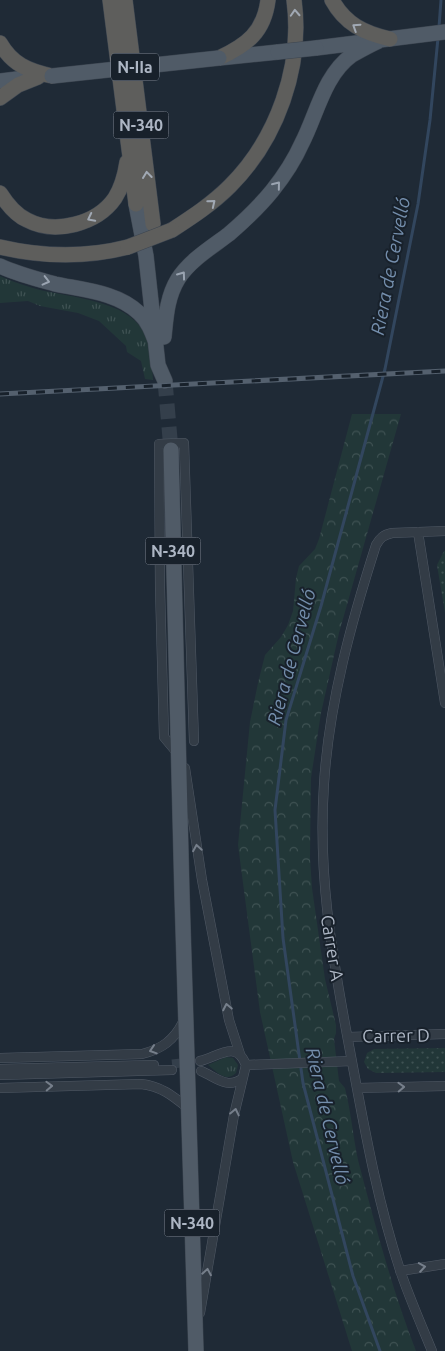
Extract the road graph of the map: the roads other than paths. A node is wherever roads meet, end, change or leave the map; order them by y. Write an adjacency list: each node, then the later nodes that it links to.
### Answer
1 (110, 0): 13 (highway, N-340)
2 (125, 0): 16 (highway, N-340, one-way to 2)
3 (294, 0): 17 (highway, one-way to 3, bridge)
4 (332, 0): 7 (highway, one-way to 4)
5 (268, 4): 9 (highway)
6 (445, 32): 7 (main road)
7 (385, 40): 9 (main road, N-IIa, bridge); 19 (main road, one-way to 7)
8 (0, 43): 10 (highway)
9 (219, 58): 10 (main road, N-IIa, bridge)
10 (45, 76): 11 (main road, N-IIa); 12 (highway)
11 (0, 81)
12 (0, 98)
13 (129, 148): 14 (highway, one-way to 14); 15 (highway, N-340)
14 (0, 193)
15 (136, 204): 19 (main road, N-340)
16 (153, 224): 19 (main road, N-340)
17 (0, 247)
18 (0, 266): 19 (main road, one-way to 19)
19 (160, 340)
20 (171, 450): 24 (main road, N-340)
21 (418, 532): 22 (street); 23 (street); 29 (street, Carrer A)
22 (445, 532)
23 (445, 704)
24 (178, 722): 26 (main road, N-340); 30 (street, one-way to 24)
25 (194, 741): 26 (street)
26 (179, 756): 27 (main road, N-340)
27 (186, 1018): 31 (street, one-way to 31); 42 (main road, N-340)
28 (445, 1034): 29 (street, Carrer D)
29 (348, 1037): 33 (street, Carrer A)
30 (240, 1054): 32 (street); 34 (street)
31 (0, 1058)
32 (200, 1061)
33 (352, 1061): 34 (street); 41 (street, Carrer A)
34 (246, 1065): 38 (street)
35 (0, 1069): 37 (street)
36 (200, 1071): 38 (street)
37 (0, 1075)
38 (243, 1078): 45 (street, one-way to 38)
39 (445, 1086): 41 (street, one-way to 39)
40 (0, 1088): 42 (street, one-way to 42)
41 (357, 1088): 44 (street, Carrer A)
42 (189, 1108): 45 (main road, N-340)
43 (445, 1264): 44 (street, one-way to 43)
44 (400, 1271): 46 (street, Carrer A)
45 (196, 1344)
46 (432, 1351)

